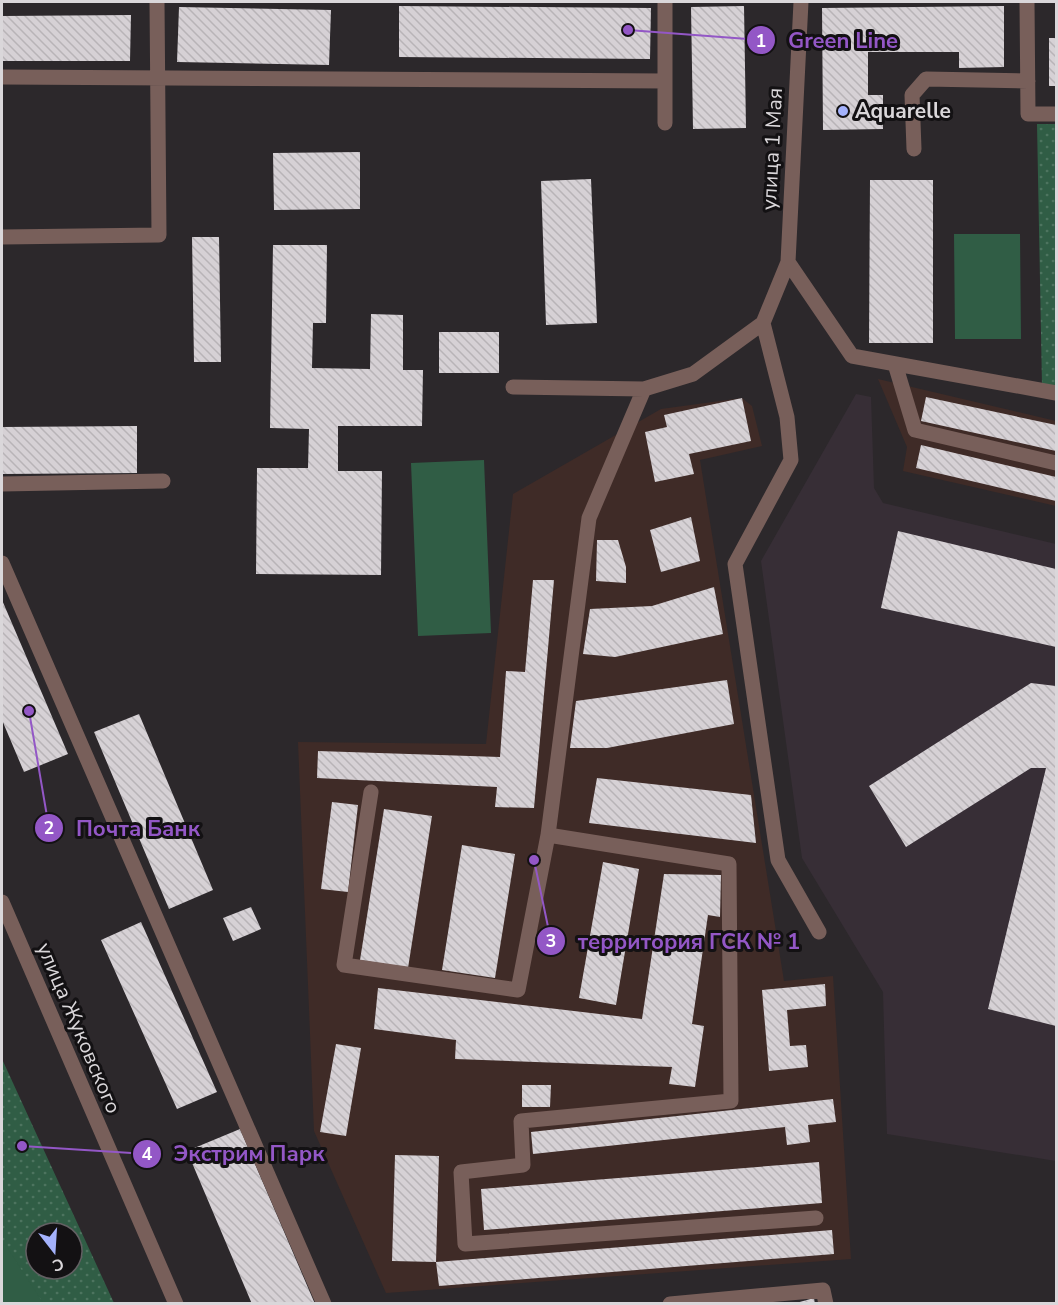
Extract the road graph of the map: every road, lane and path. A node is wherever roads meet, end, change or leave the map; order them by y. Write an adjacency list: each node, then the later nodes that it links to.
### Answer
1 (157, 2): 5 (street)
2 (665, 2): 7 (street)
3 (801, 2): 13 (street, улица 1 Мая)
4 (1027, 2): 8 (street)
5 (158, 77): 6 (street); 7 (street); 12 (street)
6 (2, 78)
7 (665, 81): 10 (street)
8 (1028, 81): 9 (street); 11 (street)
9 (1056, 114)
10 (665, 123)
11 (914, 148)
12 (2, 237)
13 (788, 262): 14 (street, улица 1 Мая); 15 (street)
14 (764, 323): 17 (street); 26 (street)
15 (895, 364): 18 (street); 19 (street)
16 (513, 387): 17 (street)
17 (644, 389): 24 (street)
18 (1056, 393)
19 (1056, 463)
20 (163, 481): 21 (street)
21 (2, 484)
22 (2, 563): 30 (street)
23 (371, 792): 24 (street)
24 (548, 835): 27 (street)
25 (2, 902): 29 (street, улица Жуковского)
26 (819, 932)
27 (816, 1218)
28 (727, 1301): 31 (street); 32 (street)
29 (176, 1304)
30 (324, 1304)
31 (670, 1304)
32 (826, 1304)

